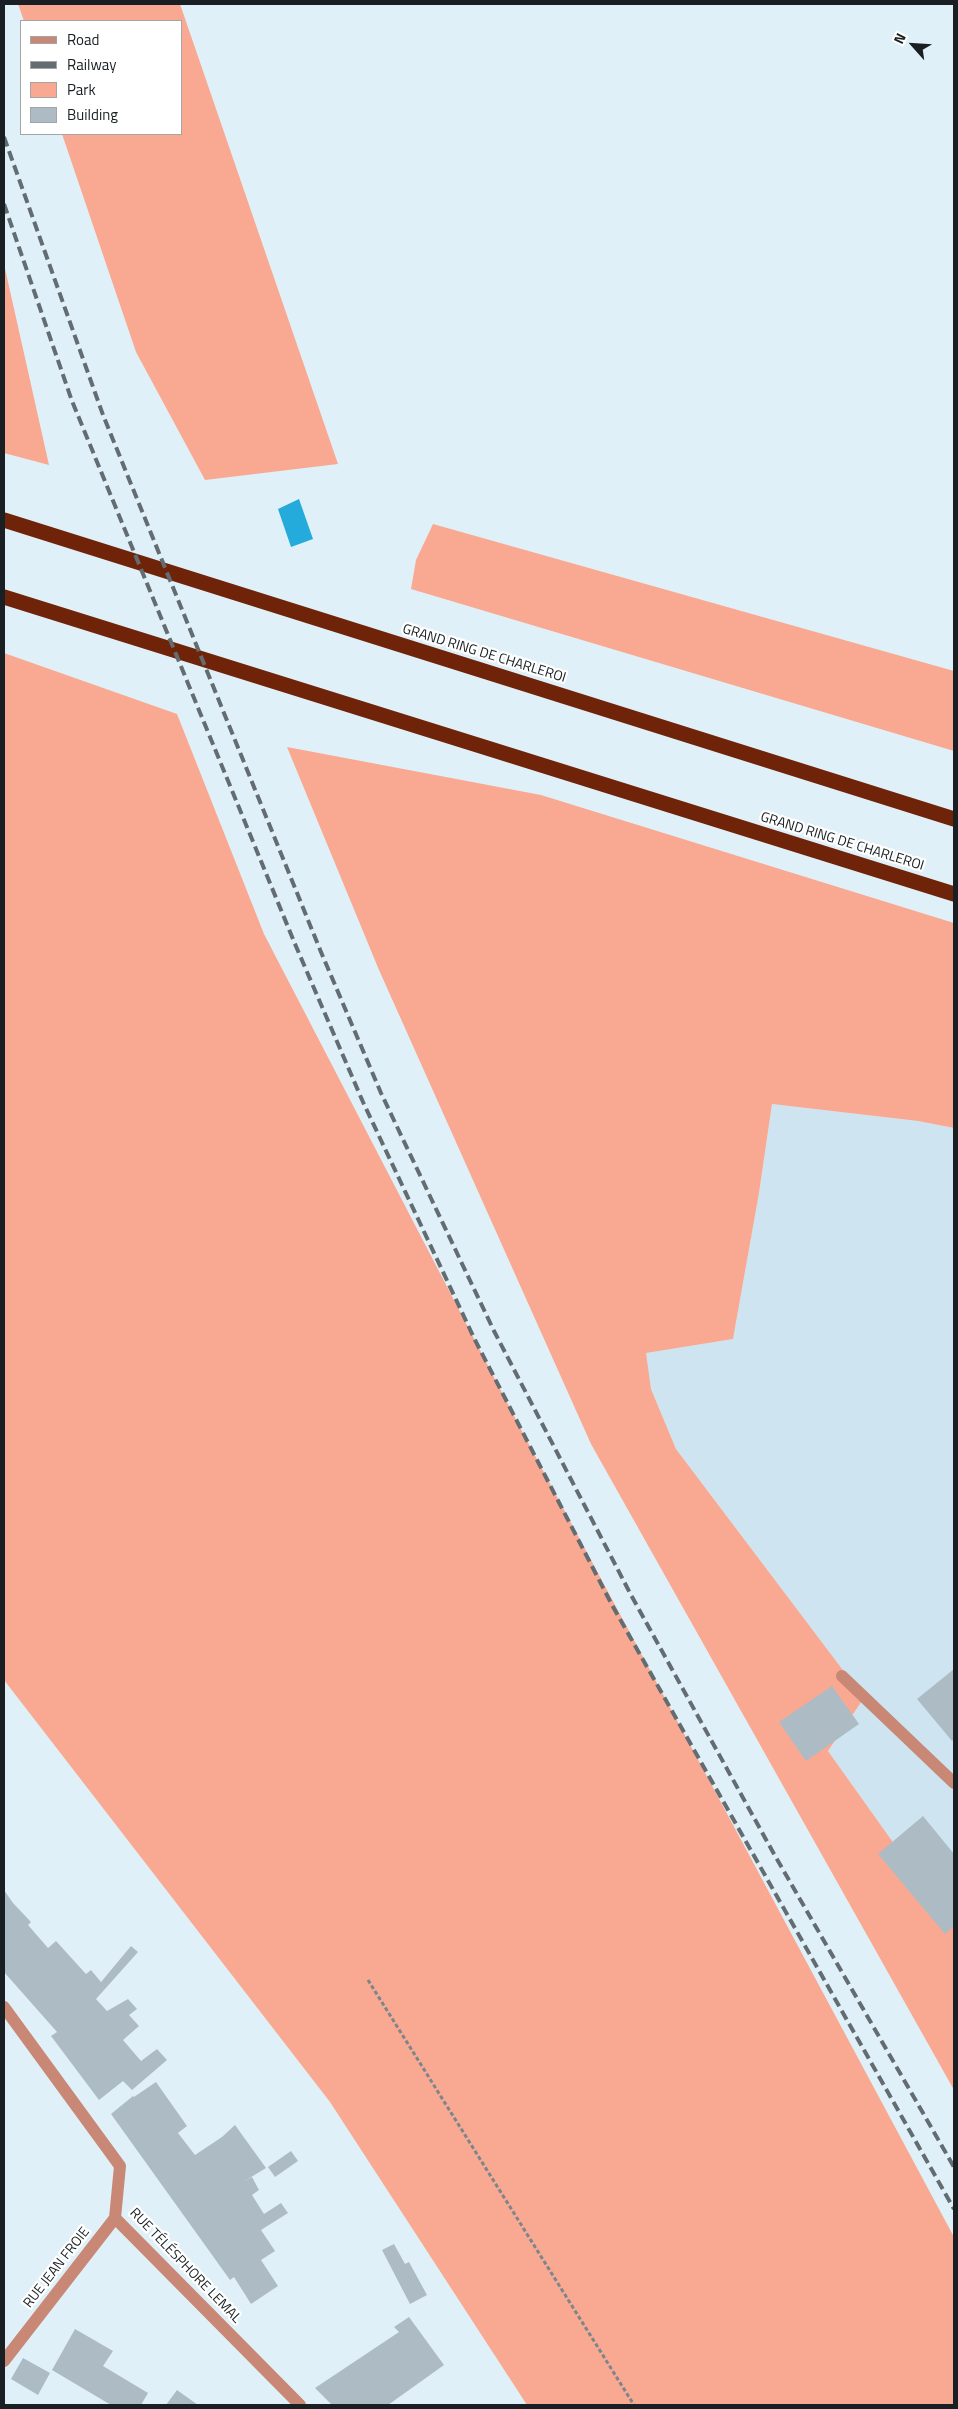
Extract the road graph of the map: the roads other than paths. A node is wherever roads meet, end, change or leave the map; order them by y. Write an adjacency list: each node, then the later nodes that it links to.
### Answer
1 (4, 520): 3 (highway, GRAND RING DE CHARLEROI)
2 (4, 597): 4 (highway, GRAND RING DE CHARLEROI)
3 (954, 819)
4 (954, 894)
5 (842, 1676): 6 (street)
6 (954, 1783)
7 (4, 2007): 8 (street, RUE TÉLÉSPHORE LEMAL)
8 (116, 2218): 9 (street, RUE JEAN FROIE); 10 (street, RUE TÉLÉSPHORE LEMAL)
9 (4, 2361)
10 (300, 2405)

